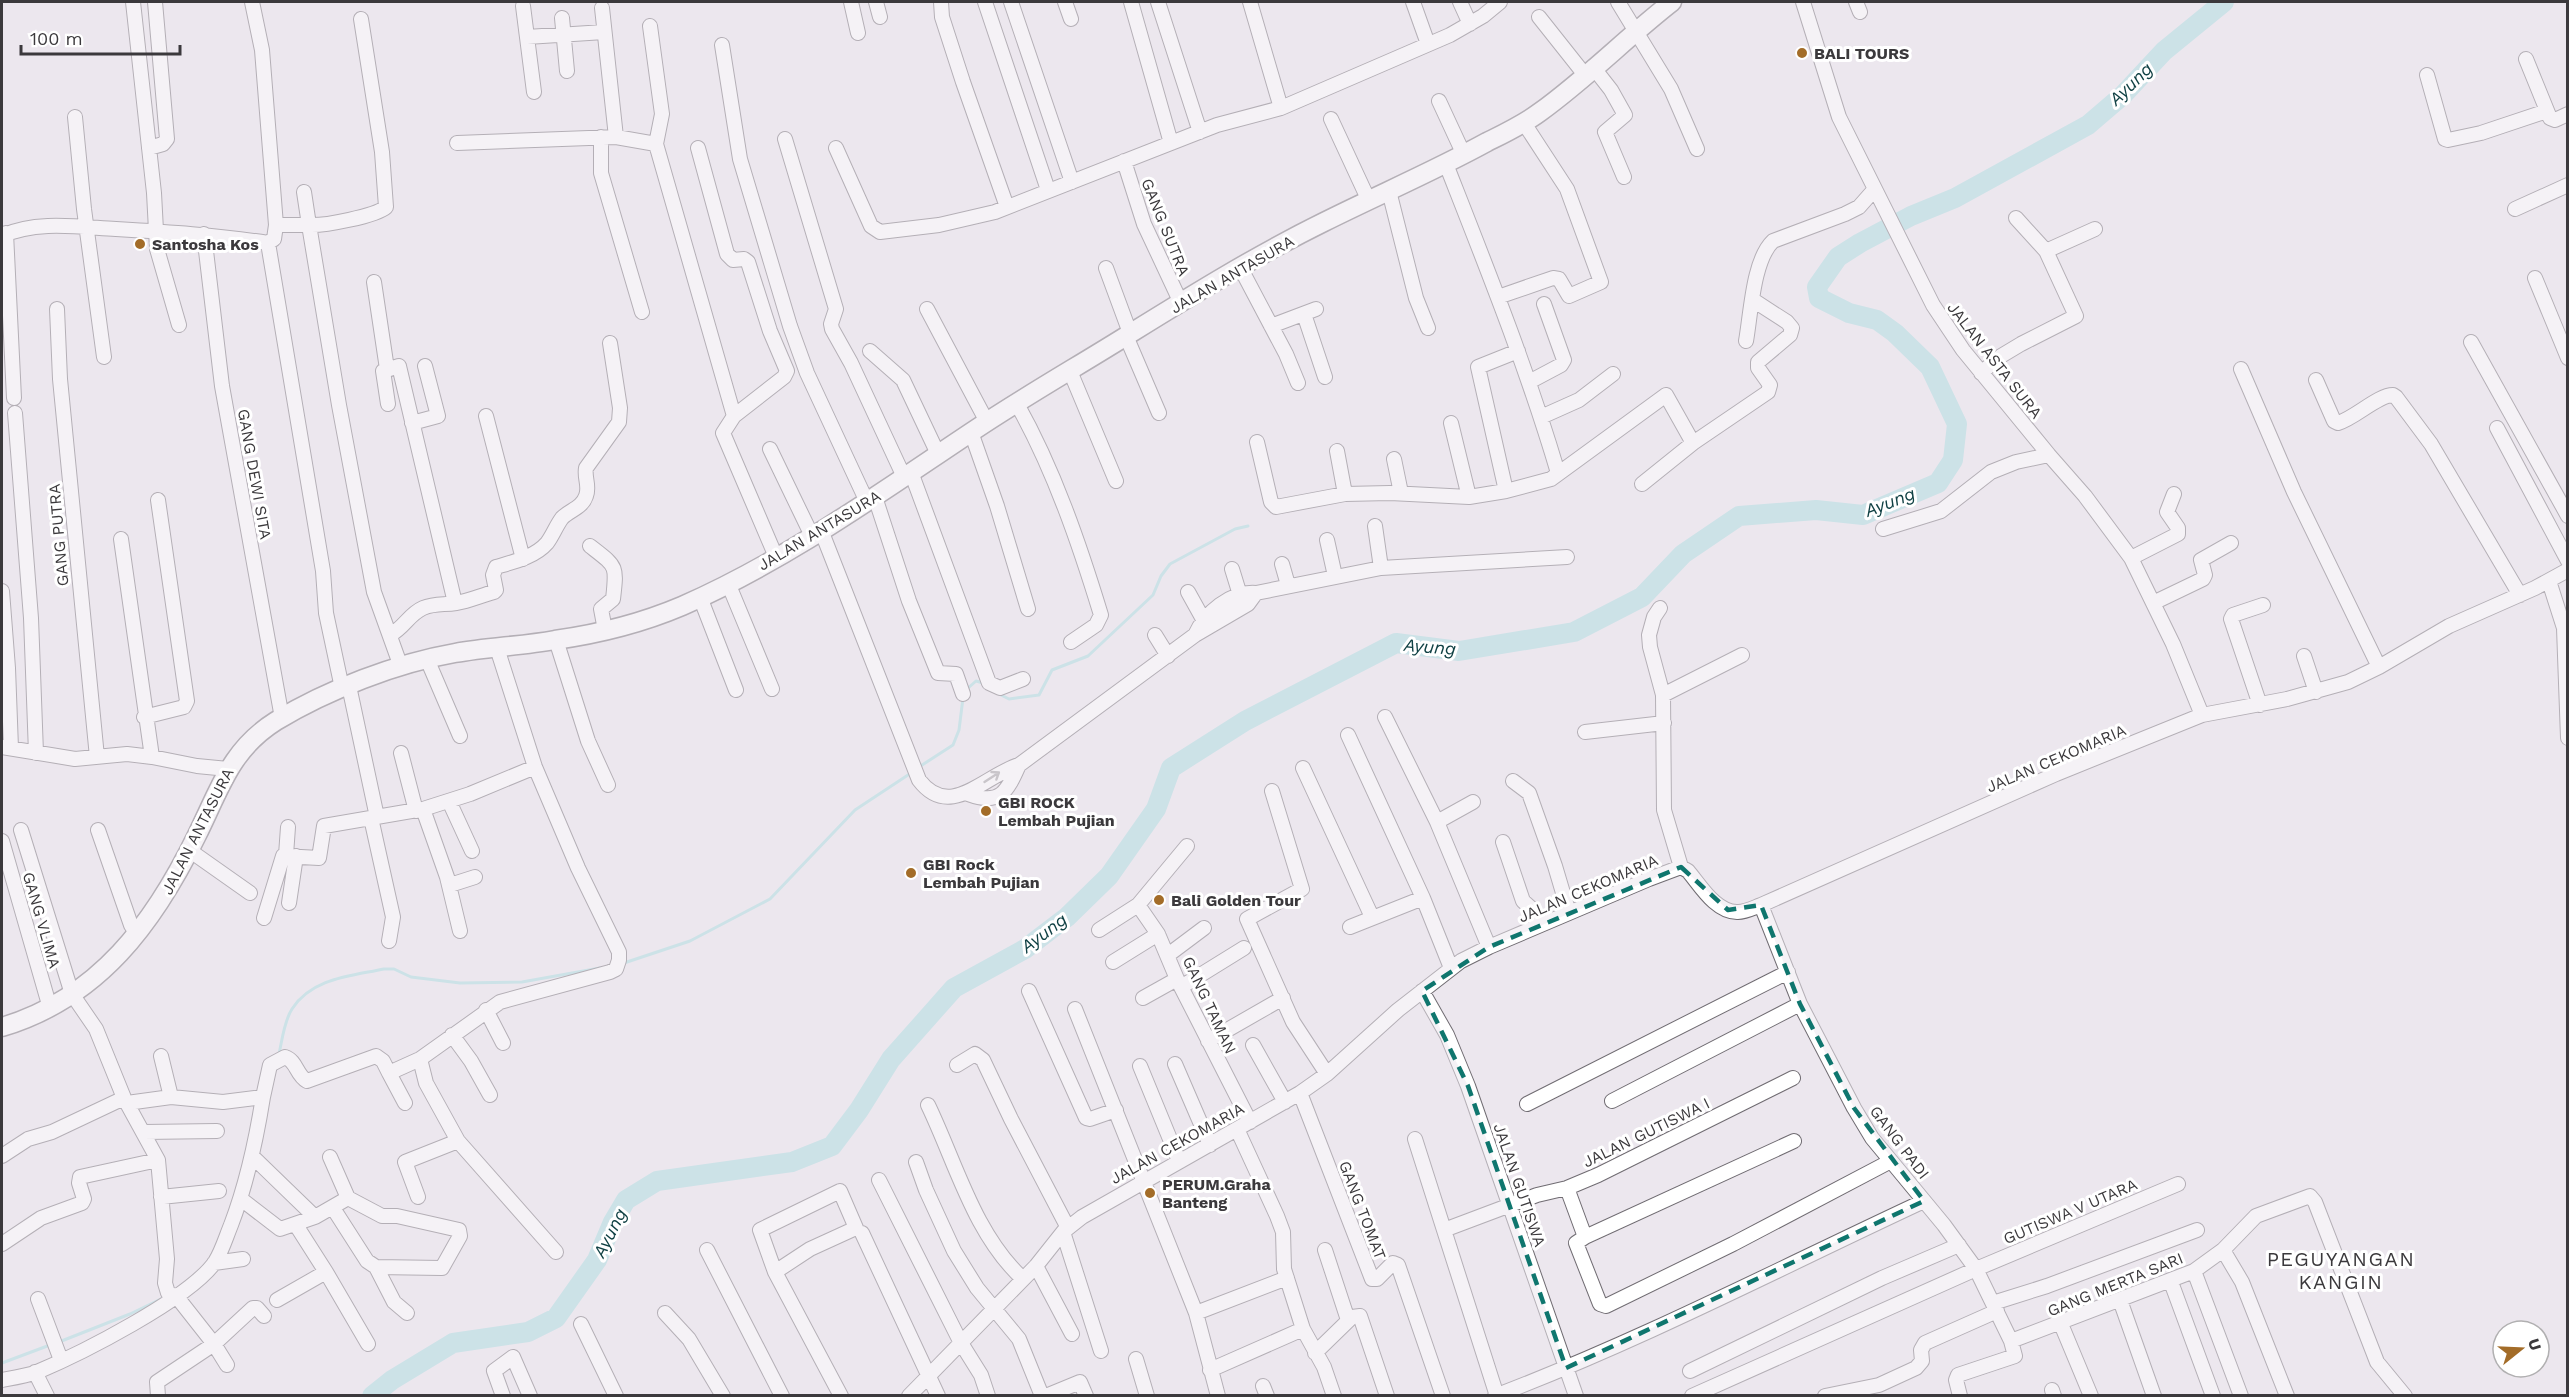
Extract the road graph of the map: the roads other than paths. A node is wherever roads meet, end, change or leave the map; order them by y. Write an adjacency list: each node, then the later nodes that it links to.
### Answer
1 (133, 2): 54 (street)
2 (155, 2): 54 (street)
3 (252, 2): 72 (street)
4 (851, 2): 30 (street)
5 (876, 2): 21 (street)
6 (941, 2): 69 (street)
7 (985, 2): 64 (street)
8 (1011, 2): 62 (street)
9 (1065, 2): 25 (street)
10 (1131, 2): 52 (street)
11 (1158, 2): 47 (street)
12 (1250, 2): 41 (street)
13 (1413, 2): 33 (street)
14 (1460, 2): 26 (street)
15 (1500, 2): 26 (street)
16 (1618, 2): 28 (street)
17 (1671, 2): 28 (main road, JALAN ANTASURA)
18 (1803, 2): 65 (street, JALAN ASTA SURA)
19 (523, 6): 32 (street)
20 (602, 8): 29 (street)
21 (880, 17)
22 (1539, 17): 37 (street)
23 (562, 18): 31 (street)
24 (361, 19): 73 (street)
25 (1071, 20)
26 (1470, 24): 33 (street)
27 (650, 26): 53 (street)
28 (1638, 31): 37 (main road, JALAN ANTASURA); 57 (street)
29 (604, 32): 31 (street); 49 (street)
30 (858, 33)
31 (563, 35): 32 (street); 36 (street)
32 (527, 37): 39 (street)
33 (1428, 44): 41 (street)
34 (723, 45): 143 (street)
35 (2526, 59): 42 (street)
36 (567, 71)
37 (1589, 71): 46 (main road, JALAN ANTASURA); 61 (street)
38 (2427, 75): 42 (street)
39 (534, 92)
40 (1439, 101): 58 (street)
41 (1281, 108): 47 (street)
42 (2547, 111): 43 (street)
43 (2568, 114)
44 (75, 117): 74 (street)
45 (1331, 119): 68 (street)
46 (1524, 123): 58 (main road, JALAN ANTASURA); 85 (street)
47 (1200, 132): 52 (street)
48 (601, 137): 49 (street); 51 (street); 91 (street)
49 (616, 137): 53 (street)
50 (785, 139): 134 (street)
51 (457, 143)
52 (1170, 143): 59 (street)
53 (656, 144): 119 (street)
54 (149, 148): 76 (street)
55 (698, 148): 119 (street)
56 (836, 148): 69 (street)
57 (1697, 149)
58 (1464, 155): 60 (main road, JALAN ANTASURA)
59 (1124, 161): 62 (street); 87 (street, GANG SUTRA)
60 (1446, 165): 66 (main road, JALAN ANTASURA); 85 (street)
61 (1624, 177)
62 (1072, 182): 64 (street)
63 (2568, 185): 70 (street)
64 (1048, 190): 69 (street)
65 (1874, 190): 86 (street); 108 (street, JALAN ASTA SURA)
66 (1389, 191): 68 (main road, JALAN ANTASURA); 94 (street)
67 (304, 192): 73 (street)
68 (1369, 201): 81 (main road, JALAN ANTASURA)
69 (1007, 207)
70 (2515, 209)
71 (2016, 218): 80 (street)
72 (276, 225): 73 (street); 79 (street)
73 (309, 225): 179 (street)
74 (88, 226): 76 (street); 78 (street); 101 (street)
75 (2095, 229): 80 (street)
76 (156, 230): 77 (street); 92 (street)
77 (204, 234): 79 (street); 202 (street, GANG DEWI SITA)
78 (4, 235): 113 (street)
79 (268, 243): 192 (street)
80 (2046, 251): 108 (street)
81 (1240, 267): 87 (main road, JALAN ANTASURA); 93 (street)
82 (1106, 268): 95 (street)
83 (2535, 278): 102 (street)
84 (374, 282): 104 (street)
85 (1498, 297): 100 (street)
86 (1753, 300): 96 (street); 127 (street)
87 (1181, 303): 95 (main road, JALAN ANTASURA)
88 (1544, 304): 111 (street)
89 (57, 309): 211 (street, GANG PUTRA)
90 (927, 309): 121 (street)
91 (642, 312)
92 (179, 325)
93 (1271, 326): 109 (street); 112 (street)
94 (1428, 328)
95 (1128, 335): 106 (main road, JALAN ANTASURA); 117 (street)
96 (1746, 341)
97 (2471, 342): 144 (street)
98 (610, 343): 155 (street)
99 (870, 351): 130 (street)
100 (1518, 351): 111 (street); 137 (street)
101 (104, 357)
102 (2568, 358)
103 (425, 366): 122 (street)
104 (387, 369): 114 (street); 122 (street)
105 (2241, 369): 190 (street)
106 (1070, 371): 115 (main road, JALAN ANTASURA); 135 (street)
107 (1613, 374): 120 (street)
108 (1981, 374): 131 (street, JALAN ASTA SURA)
109 (1325, 377)
110 (2316, 380): 169 (street)
111 (1529, 382): 120 (street)
112 (1298, 383)
113 (14, 398)
114 (388, 404)
115 (1017, 404): 121 (main road, JALAN ANTASURA); 183 (street)
116 (15, 413): 209 (street)
117 (1159, 413)
118 (486, 416): 155 (street)
119 (734, 416): 152 (street)
120 (1541, 417): 133 (street)
121 (987, 422): 125 (main road, JALAN ANTASURA)
122 (412, 423): 171 (street)
123 (1451, 423): 141 (street)
124 (2497, 428): 156 (street)
125 (971, 432): 130 (main road, JALAN ANTASURA); 175 (street)
126 (1257, 442): 139 (street)
127 (1693, 443): 133 (street); 136 (street)
128 (770, 449): 147 (street)
129 (1337, 451): 139 (street)
130 (938, 454): 134 (main road, JALAN ANTASURA)
131 (2049, 455): 146 (street); 154 (street, JALAN ASTA SURA)
132 (1394, 459): 138 (street)
133 (1558, 473): 137 (street)
134 (908, 475): 143 (main road, JALAN ANTASURA); 191 (street)
135 (1116, 481)
136 (1642, 484)
137 (1506, 491): 141 (street)
138 (1401, 493): 139 (street); 141 (street)
139 (1345, 494)
140 (2175, 494): 154 (street)
141 (1469, 497)
142 (158, 500): 200 (street)
143 (871, 500): 147 (main road, JALAN ANTASURA); 196 (street)
144 (2568, 516)
145 (1375, 525): 158 (street)
146 (1883, 529)
147 (816, 533): 152 (main road, JALAN ANTASURA); 186 (street)
148 (121, 540): 200 (street)
149 (1327, 540): 161 (street)
150 (2231, 543): 172 (street)
151 (590, 546): 178 (street)
152 (776, 557): 163 (main road, JALAN ANTASURA)
153 (1567, 557): 158 (street)
154 (2131, 558): 172 (street, JALAN ASTA SURA)
155 (523, 559): 171 (street)
156 (2568, 561)
157 (1282, 564): 164 (street)
158 (1381, 567): 161 (street)
159 (1232, 569): 168 (street)
160 (2568, 570): 162 (street, JALAN CEKOMARIA)
161 (1335, 576): 164 (street)
162 (2549, 581): 169 (street, JALAN CEKOMARIA); 207 (street)
163 (728, 583): 170 (main road, JALAN ANTASURA); 193 (street)
164 (1288, 585): 167 (street)
165 (2, 591): 177 (street)
166 (1188, 592): 176 (street)
167 (1256, 593): 168 (street); 181 (street)
168 (1240, 595): 176 (street)
169 (2520, 595): 190 (street, JALAN CEKOMARIA)
170 (700, 597): 178 (main road, JALAN ANTASURA); 194 (street)
171 (455, 603): 179 (street)
172 (2153, 603): 199 (street, JALAN ASTA SURA)
173 (2263, 605): 198 (street)
174 (1660, 608): 197 (street)
175 (1028, 609)
176 (1203, 619): 181 (street)
177 (3, 628): 208 (street)
178 (605, 630): 182 (main road, JALAN ANTASURA)
179 (390, 635): 189 (street)
180 (1155, 635): 186 (street)
181 (1195, 635): 186 (street)
182 (556, 640): 184 (main road, JALAN ANTASURA); 217 (street)
183 (1071, 642)
184 (497, 648): 188 (main road, JALAN ANTASURA); 213 (street)
185 (1742, 655): 197 (street)
186 (1168, 656)
187 (2304, 656): 195 (street)
188 (427, 659): 189 (main road, JALAN ANTASURA); 206 (street)
189 (401, 667): 192 (main road, JALAN ANTASURA)
190 (2379, 667): 195 (street, JALAN CEKOMARIA)
191 (1023, 679)
192 (346, 687): 202 (main road, JALAN ANTASURA); 222 (street)
193 (772, 689)
194 (736, 690)
195 (2316, 692): 198 (street, JALAN CEKOMARIA)
196 (963, 694)
197 (1663, 695): 203 (street)
198 (2260, 705): 199 (street, JALAN CEKOMARIA)
199 (2202, 715): 240 (street, JALAN CEKOMARIA)
200 (144, 717): 212 (street)
201 (1385, 717): 223 (street)
202 (282, 718): 215 (main road, JALAN ANTASURA)
203 (1664, 723): 204 (street); 233 (street)
204 (1585, 732)
205 (1348, 735): 237 (street)
206 (460, 736)
207 (2568, 738)
208 (6, 747): 209 (street)
209 (36, 753): 211 (street)
210 (401, 753): 221 (street)
211 (97, 757): 212 (street)
212 (152, 757): 215 (street)
213 (535, 767): 219 (street); 267 (street)
214 (1303, 768): 242 (street)
215 (228, 769): 230 (main road, JALAN ANTASURA)
216 (1513, 781): 241 (street)
217 (608, 785)
218 (1272, 791): 263 (street)
219 (449, 801): 221 (street); 231 (street)
220 (1473, 802): 223 (street)
221 (419, 810): 222 (street); 235 (street)
222 (374, 818): 232 (street); 251 (street)
223 (1437, 822): 252 (street)
224 (288, 827): 232 (street)
225 (21, 830): 261 (street)
226 (98, 830): 249 (street)
227 (2, 841): 265 (street, GANG VLIMA)
228 (1503, 842): 244 (street)
229 (1187, 846): 239 (street)
230 (189, 850): 236 (street); 249 (main road, JALAN ANTASURA)
231 (472, 851)
232 (291, 856): 238 (street); 243 (street)
233 (1681, 867): 240 (street, JALAN CEKOMARIA); 241 (street, JALAN CEKOMARIA)
234 (475, 877): 235 (street)
235 (450, 885): 248 (street)
236 (250, 893)
237 (1423, 898): 242 (street); 256 (street)
238 (289, 903)
239 (1138, 905): 247 (street); 250 (street, GANG TAMAN)
240 (1761, 905): 257 (street, GANG PADI)
241 (1569, 913): 244 (street, JALAN CEKOMARIA)
242 (1372, 917): 245 (street)
243 (264, 918)
244 (1540, 923): 252 (street, JALAN CEKOMARIA)
245 (1350, 927)
246 (1204, 928): 254 (street)
247 (1099, 930)
248 (460, 931)
249 (137, 934): 261 (main road, JALAN ANTASURA)
250 (1158, 934): 254 (street, GANG TAMAN); 255 (street)
251 (390, 941)
252 (1489, 946): 256 (street, JALAN CEKOMARIA)
253 (1244, 948): 258 (street)
254 (1168, 955): 258 (street, GANG TAMAN)
255 (1113, 962)
256 (1451, 968): 260 (street, JALAN CEKOMARIA)
257 (1788, 972): 264 (street, GANG PADI); 289 (street)
258 (1179, 983): 262 (street); 270 (street, GANG TAMAN)
259 (1029, 991): 291 (street)
260 (1422, 991): 279 (street, JALAN CEKOMARIA); 317 (street, JALAN GUTISWA)
261 (72, 994): 265 (main road, JALAN ANTASURA); 285 (street)
262 (1143, 998)
263 (1283, 998): 270 (street); 279 (street)
264 (1800, 1004): 286 (street); 316 (street, GANG PADI)
265 (50, 1008): 268 (main road, JALAN ANTASURA)
266 (1075, 1009): 291 (street)
267 (486, 1010): 269 (street); 271 (street)
268 (2, 1027)
269 (452, 1035): 274 (street); 282 (street)
270 (1208, 1041): 292 (street, GANG TAMAN)
271 (503, 1043)
272 (1253, 1045): 287 (street)
273 (161, 1056): 284 (street)
274 (420, 1059): 278 (street); 297 (street)
275 (1175, 1064): 299 (street)
276 (957, 1065): 321 (street)
277 (1140, 1066): 304 (street)
278 (389, 1073): 283 (street); 288 (street)
279 (1327, 1074): 281 (street, JALAN CEKOMARIA)
280 (1793, 1078): 310 (street, JALAN GUTISWA I)
281 (1300, 1093): 287 (street, JALAN CEKOMARIA); 390 (street, GANG TOMAT)
282 (490, 1095)
283 (263, 1097): 284 (street); 301 (street)
284 (171, 1098): 285 (street)
285 (126, 1100): 295 (street); 300 (street)
286 (1612, 1101)
287 (1285, 1102): 292 (street, JALAN CEKOMARIA)
288 (405, 1103)
289 (1527, 1104)
290 (928, 1105): 341 (street)
291 (1116, 1110): 307 (street)
292 (1250, 1122): 293 (street, JALAN CEKOMARIA)
293 (1237, 1129): 299 (street, JALAN CEKOMARIA); 340 (street)
294 (217, 1131): 295 (street)
295 (144, 1132): 303 (street)
296 (1415, 1139): 322 (street)
297 (458, 1141): 313 (street); 331 (street)
298 (1794, 1141): 325 (street)
299 (1210, 1145): 304 (street, JALAN CEKOMARIA)
300 (2, 1156)
301 (253, 1157): 315 (street); 319 (street)
302 (330, 1157): 314 (street)
303 (158, 1160): 312 (street); 326 (street)
304 (1179, 1161): 307 (street, JALAN CEKOMARIA)
305 (916, 1162): 348 (street)
306 (1889, 1162): 325 (street)
307 (1144, 1179): 321 (street, JALAN CEKOMARIA); 351 (street)
308 (879, 1180): 359 (street)
309 (2178, 1184): 336 (street, GUTISWA V UTARA)
310 (1567, 1188): 317 (street, JALAN GUTISWA I); 325 (street)
311 (219, 1191): 312 (street)
312 (161, 1197): 343 (street)
313 (418, 1197)
314 (348, 1198): 318 (street); 335 (street)
315 (241, 1199): 320 (street); 333 (street)
316 (1924, 1201): 327 (street, GANG PADI); 367 (street)
317 (1509, 1206): 322 (street, JALAN GUTISWA I); 367 (street, JALAN GUTISWA)
318 (333, 1208): 319 (street); 335 (street)
319 (315, 1217): 320 (street)
320 (296, 1225): 338 (street)
321 (1066, 1230): 334 (street, JALAN CEKOMARIA); 362 (street)
322 (1444, 1230): 391 (street)
323 (2197, 1230): 347 (street)
324 (862, 1233): 371 (street)
325 (1585, 1237)
326 (2, 1244)
327 (1959, 1245): 336 (street, GANG PADI); 369 (street)
328 (707, 1250): 379 (street)
329 (1325, 1250): 353 (street)
330 (2223, 1250): 337 (street, GANG MERTA SARI); 400 (street); 401 (street, GANG MERTA SARI)
331 (556, 1252)
332 (243, 1259): 333 (street)
333 (214, 1263): 343 (street)
334 (1035, 1266): 341 (street, JALAN CEKOMARIA); 357 (street)
335 (376, 1267): 349 (street)
336 (1976, 1269): 347 (street, GANG PADI); 393 (street, GUTISWA V UTARA)
337 (2194, 1271): 342 (street, GANG MERTA SARI); 399 (street)
338 (326, 1272): 345 (street); 361 (street)
339 (775, 1272): 339 (street); 380 (street)
340 (1287, 1278): 351 (street); 356 (street)
341 (1023, 1279): 348 (street, JALAN CEKOMARIA)
342 (2171, 1282): 346 (street, GANG MERTA SARI); 398 (street)
343 (177, 1297): 360 (street); 365 (street)
344 (38, 1299): 365 (street)
345 (277, 1300)
346 (2120, 1300): 355 (street, GANG MERTA SARI); 397 (street)
347 (1995, 1307): 358 (street, GANG PADI); 394 (street)
348 (995, 1308): 359 (street, JALAN CEKOMARIA); 384 (street)
349 (407, 1313)
350 (665, 1313): 378 (street)
351 (1196, 1313): 368 (street)
352 (264, 1316): 360 (street)
353 (1348, 1320): 363 (street); 389 (street)
354 (581, 1324): 377 (street)
355 (2061, 1324): 358 (street, GANG MERTA SARI); 396 (street)
356 (1303, 1329): 363 (street); 368 (street)
357 (1072, 1334)
358 (2011, 1341): 395 (street, GANG PADI)
359 (961, 1343): 371 (street, JALAN CEKOMARIA); 383 (street)
360 (214, 1344): 366 (street); 374 (street)
361 (368, 1344)
362 (1101, 1351)
363 (1315, 1353): 388 (street)
364 (1137, 1359): 386 (street)
365 (61, 1360): 370 (street)
366 (227, 1365)
367 (1566, 1368): 391 (street); 392 (street, JALAN GUTISWA)
368 (1210, 1370): 387 (street)
369 (1689, 1371)
370 (35, 1372): 372 (street); 373 (street)
371 (930, 1375): 381 (street, JALAN CEKOMARIA); 382 (street)
372 (2, 1380)
373 (47, 1395)
374 (158, 1395)
375 (503, 1395): 376 (street)
376 (530, 1395)
377 (616, 1395)
378 (723, 1395)
379 (782, 1395)
380 (842, 1395)
381 (909, 1395)
382 (938, 1395)
383 (988, 1395)
384 (1044, 1395): 385 (street)
385 (1086, 1395)
386 (1148, 1395)
387 (1218, 1395)
388 (1334, 1395)
389 (1387, 1395)
390 (1443, 1395)
391 (1496, 1395)
392 (1576, 1395)
393 (1692, 1395)
394 (1825, 1395)
395 (1960, 1395)
396 (2091, 1395)
397 (2154, 1395)
398 (2213, 1395)
399 (2241, 1395)
400 (2287, 1395)
401 (2405, 1395)

